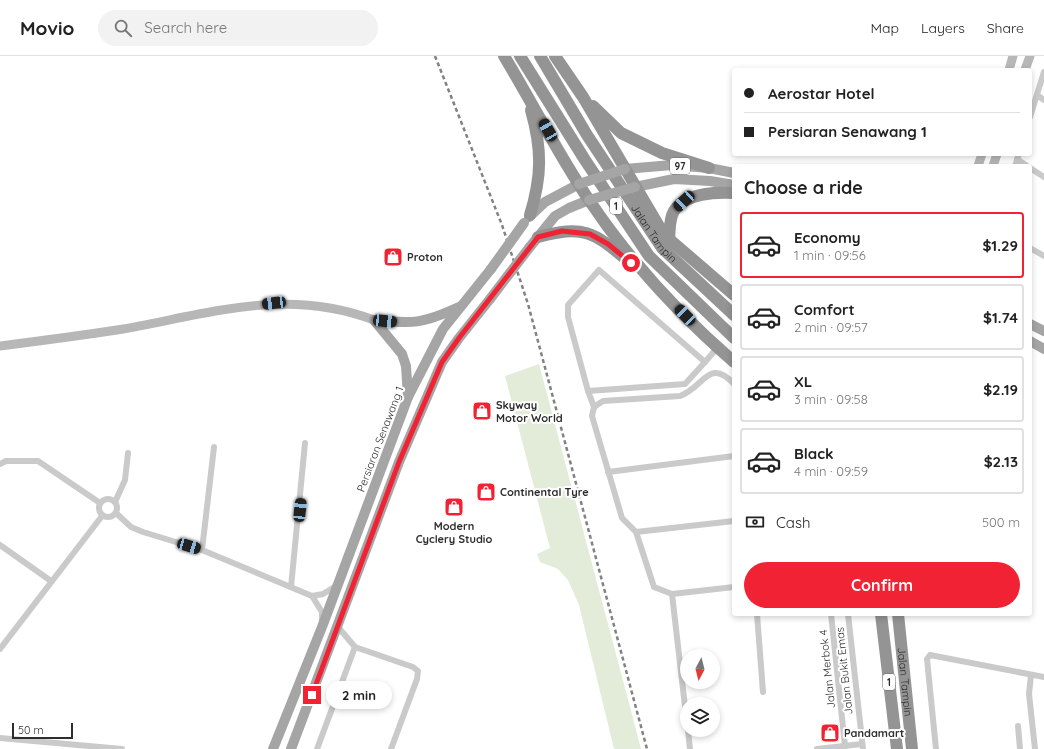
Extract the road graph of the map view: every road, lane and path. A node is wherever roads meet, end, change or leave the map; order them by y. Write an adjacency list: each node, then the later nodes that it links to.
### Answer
1 (504, 56): 10 (highway)
2 (520, 56): 37 (highway, Jalan Tampin / 1)
3 (540, 56): 33 (highway, Jalan Tampin / 1)
4 (555, 56): 12 (highway)
5 (1013, 56): 7 (street)
6 (1030, 56): 8 (street)
7 (1010, 68)
8 (1026, 68)
9 (1044, 72): 11 (street)
10 (525, 91): 20 (highway); 25 (highway)
11 (1037, 95): 13 (street); 14 (street)
12 (583, 96): 15 (highway); 16 (highway)
13 (1044, 100)
14 (1032, 111)
15 (709, 168): 16 (main road, 97); 18 (main road, 97)
16 (625, 169): 20 (main road, 97, bridge); 22 (highway)
17 (1032, 169): 19 (street)
18 (732, 173)
19 (1044, 177)
20 (579, 184): 24 (highway); 25 (main road, Persiaran Senawang 1 / 97)
21 (732, 185): 22 (main road, 97)
22 (635, 187): 24 (main road, 97, bridge); 27 (highway)
23 (732, 193): 27 (highway)
24 (589, 200): 26 (main road, 97); 30 (highway)
25 (527, 219): 32 (main road, Persiaran Senawang 1 / 97, bridge)
26 (538, 237): 30 (highway); 74 (main road, 97, bridge)
27 (669, 239): 31 (highway)
28 (1032, 249): 29 (street)
29 (1044, 256)
30 (653, 283): 40 (highway)
31 (732, 293)
32 (462, 306): 34 (main road); 46 (main road, Persiaran Senawang 1 / 97)
33 (732, 313)
34 (374, 320): 39 (street); 46 (main road)
35 (1032, 325): 36 (main road)
36 (1044, 331)
37 (732, 336)
38 (1032, 342): 41 (main road)
39 (0, 346)
40 (717, 348): 42 (highway); 43 (street)
41 (1044, 349)
42 (732, 360)
43 (705, 362): 45 (street); 45 (street)
44 (732, 382): 47 (street)
45 (588, 392): 47 (street)
46 (408, 397): 63 (main road, Persiaran Senawang 1 / 97)
47 (594, 407): 53 (street)
48 (305, 443): 64 (street)
49 (214, 447): 61 (street)
50 (128, 453): 54 (street)
51 (732, 456): 53 (street)
52 (0, 464): 55 (street)
53 (608, 472): 59 (street)
54 (115, 502): 55 (street); 56 (street)
55 (100, 503): 57 (street)
56 (116, 514): 57 (street); 61 (street)
57 (102, 516): 62 (street)
58 (732, 520): 59 (street)
59 (636, 532): 66 (street)
60 (0, 545): 62 (street)
61 (202, 550): 64 (street)
62 (51, 581): 76 (street)
63 (338, 585): 67 (street); 73 (main road, Persiaran Senawang 1 / 97)
64 (291, 587): 67 (street)
65 (732, 587): 66 (street)
66 (672, 594): 80 (street)
67 (312, 596): 73 (street)
68 (757, 616): 79 (street)
69 (831, 616): 84 (street, Jalan Merbok 4)
70 (848, 616): 86 (street, Jalan Bukit Emas)
71 (881, 616): 94 (highway, Jalan Tampin / 1)
72 (898, 616): 95 (highway, Jalan Tampin / 1)
73 (322, 627): 88 (main road, Persiaran Senawang 1 / 97)
74 (338, 627): 75 (street); 89 (main road, 97)
75 (355, 647): 90 (street); 91 (street)
76 (0, 649)
77 (1031, 675): 78 (street); 96 (street); 98 (street)
78 (1044, 677)
79 (763, 692)
80 (684, 697)
81 (1018, 726): 97 (street)
82 (689, 737): 92 (street)
83 (0, 738): 85 (street)
84 (845, 746): 86 (street); 93 (street)
85 (80, 747): 87 (street)
86 (863, 747)
87 (122, 749)
88 (273, 749)
89 (291, 749)
90 (317, 749)
91 (391, 749)
92 (690, 749)
93 (817, 749)
94 (897, 749)
95 (912, 749)
96 (936, 749)
97 (1020, 749)
98 (1035, 749)

